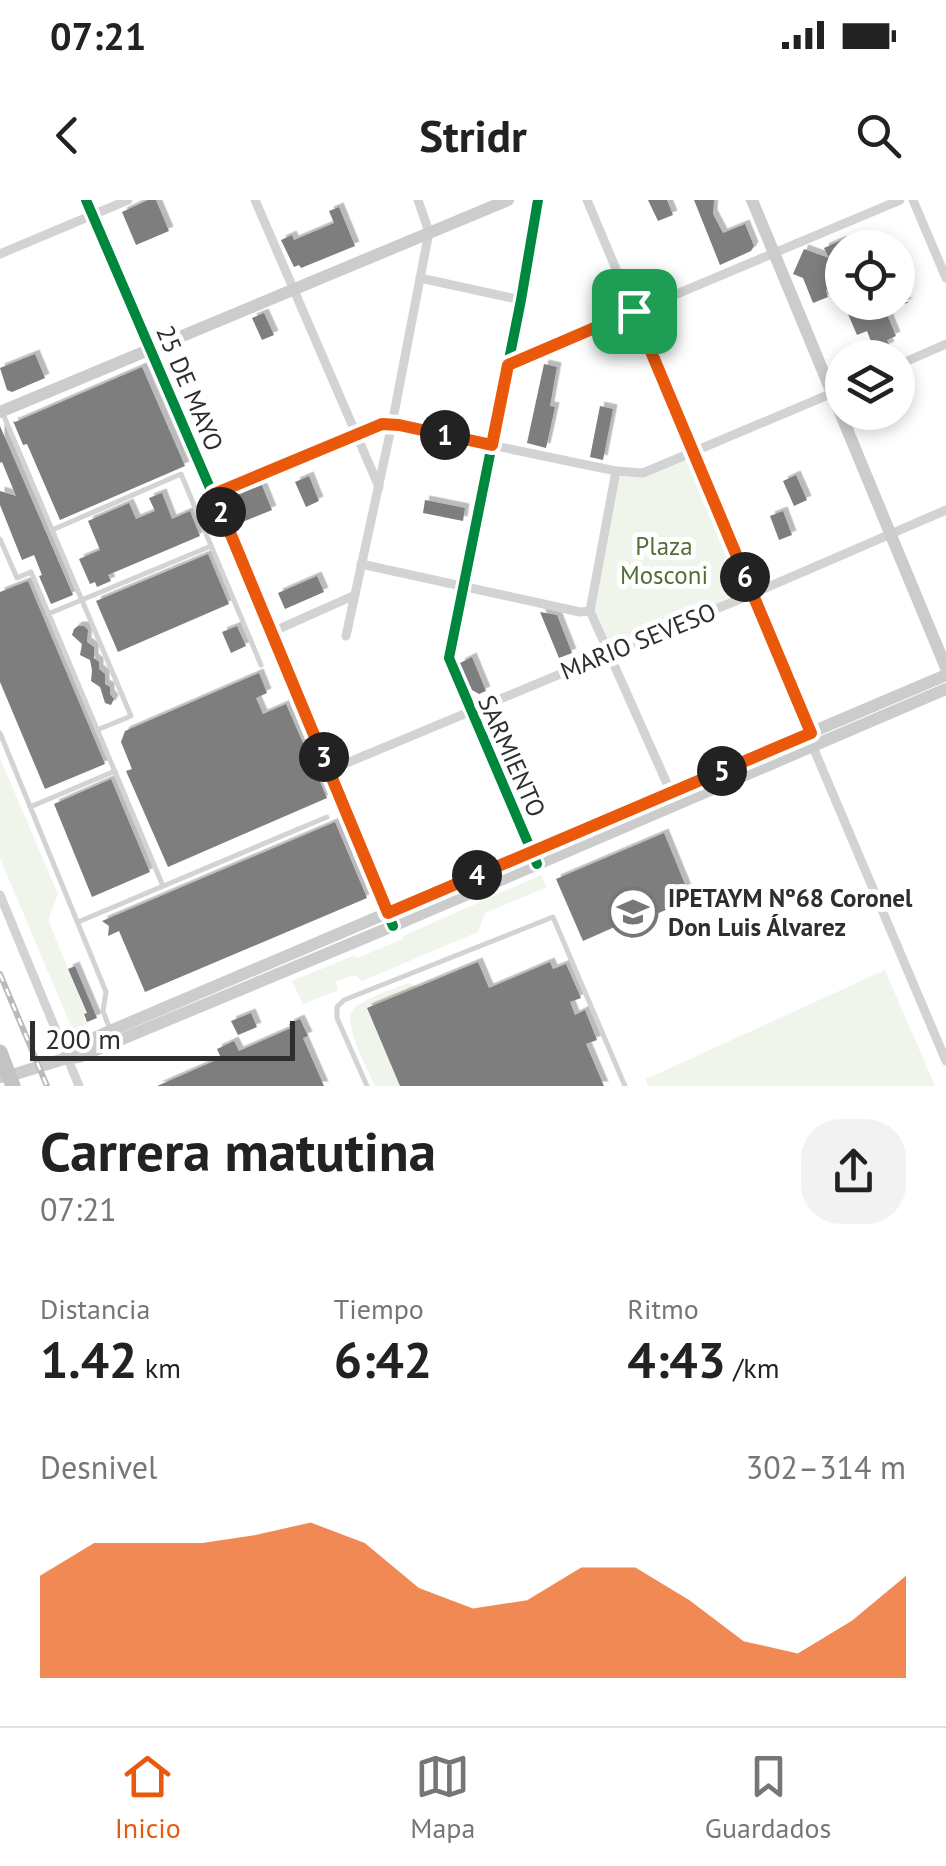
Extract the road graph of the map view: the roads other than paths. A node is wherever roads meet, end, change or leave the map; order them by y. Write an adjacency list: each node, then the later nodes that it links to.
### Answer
1 (86, 200): 11 (street, 25 DE MAYO)
2 (128, 200): 11 (street)
3 (255, 200): 17 (street)
4 (418, 200): 12 (street)
5 (508, 200): 12 (main road)
6 (538, 200): 18 (street)
7 (587, 200): 19 (street)
8 (752, 200): 13 (main road)
9 (900, 200): 13 (street)
10 (914, 200): 16 (street)
11 (92, 215): 14 (street); 21 (street, 25 DE MAYO)
12 (428, 228): 15 (street); 17 (main road)
13 (774, 252): 19 (street); 24 (main road)
14 (0, 254)
15 (420, 278): 18 (street); 27 (street)
16 (946, 278)
17 (294, 292): 21 (main road); 29 (street)
18 (521, 300): 23 (street)
19 (634, 311): 23 (street); 31 (street)
20 (946, 344): 22 (street)
21 (151, 348): 26 (main road); 34 (street, 25 DE MAYO)
22 (915, 358)
23 (508, 365): 30 (street)
24 (825, 365)
25 (825, 397): 31 (street)
26 (1, 410): 36 (lane)
27 (392, 424): 29 (street); 30 (street); 33 (street)
28 (851, 430): 37 (main road)
29 (355, 436): 33 (street); 34 (street)
30 (492, 445): 32 (street); 41 (street)
31 (692, 451): 32 (street); 42 (street)
32 (616, 471): 45 (street)
33 (379, 487): 40 (street)
34 (214, 494): 47 (street, 25 DE MAYO)
35 (946, 510): 37 (street, MARIO SEVESO)
36 (52, 530): 39 (lane); 44 (lane)
37 (891, 534): 42 (street, MARIO SEVESO); 51 (main road)
38 (0, 539): 46 (lane)
39 (211, 546): 44 (lane); 50 (lane)
40 (361, 564): 41 (street); 43 (street)
41 (462, 586): 45 (street); 53 (street, SARMIENTO)
42 (752, 594): 49 (street, MARIO SEVESO); 56 (street)
43 (355, 595): 47 (street); 48 (street)
44 (82, 600): 46 (lane); 54 (lane)
45 (590, 612): 49 (street)
46 (48, 614): 54 (lane)
47 (272, 632): 57 (street, 25 DE MAYO)
48 (346, 636)
49 (610, 652): 53 (street, MARIO SEVESO); 59 (street)
50 (261, 664)
51 (946, 672): 56 (main road)
52 (946, 689): 56 (main road)
53 (470, 710): 57 (street, MARIO SEVESO); 62 (street, SARMIENTO)
54 (97, 730): 58 (lane)
55 (0, 733): 60 (lane)
56 (814, 742): 59 (main road); 70 (street)
57 (330, 770): 65 (street, 25 DE MAYO)
58 (114, 771): 60 (lane); 63 (lane)
59 (673, 798): 62 (main road)
60 (30, 807): 66 (lane)
61 (327, 817): 63 (lane)
62 (534, 858): 65 (main road)
63 (163, 886): 66 (lane)
64 (0, 894): 69 (street)
65 (390, 920): 67 (main road)
66 (78, 922): 67 (lane)
67 (112, 1036): 69 (main road)
68 (0, 1052): 71 (highway)
69 (68, 1058): 71 (main road); 72 (street)
70 (946, 1061)
71 (6, 1081)
72 (80, 1086)
73 (366, 1086): 74 (lane)
74 (625, 1086)

